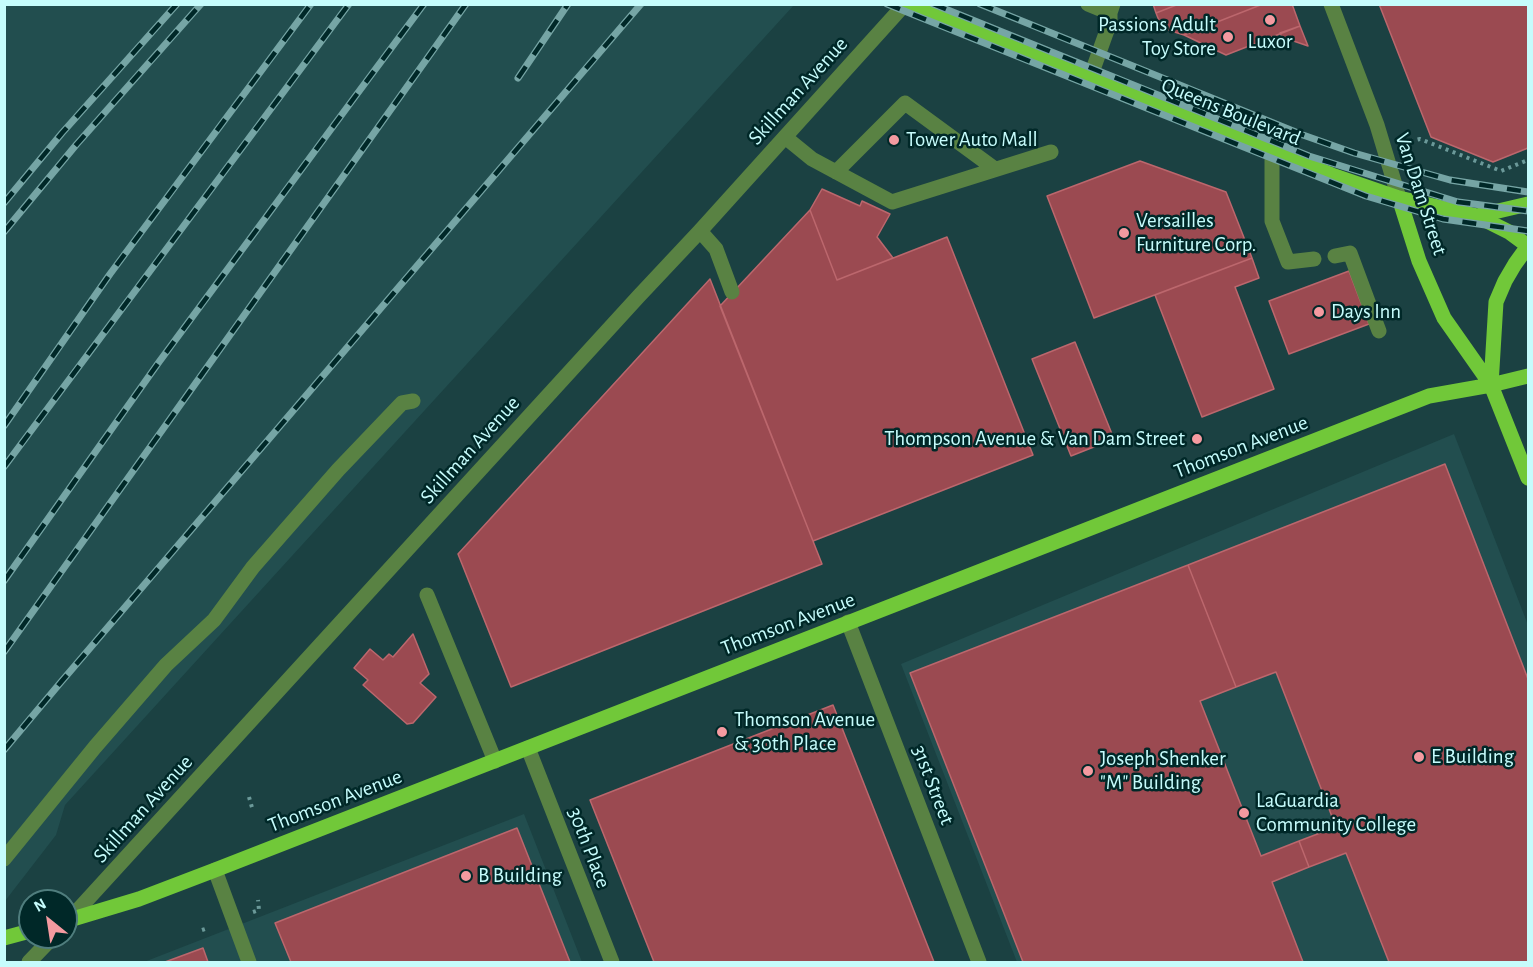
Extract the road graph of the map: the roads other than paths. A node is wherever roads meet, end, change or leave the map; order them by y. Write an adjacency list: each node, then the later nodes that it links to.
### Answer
1 (907, 4): 5 (main road, Queens Boulevard); 6 (street, Skillman Avenue)
2 (1088, 4): 4 (street)
3 (1331, 4): 11 (street, Van Dam Street)
4 (1112, 9): 5 (street)
5 (1090, 78): 8 (main road, Queens Boulevard)
6 (785, 137): 10 (street); 14 (street, Skillman Avenue)
7 (1051, 152): 9 (street)
8 (1272, 152): 11 (main road, Queens Boulevard); 17 (street)
9 (994, 169): 10 (street); 10 (street)
10 (836, 172)
11 (1399, 198): 13 (main road, Queens Boulevard); 21 (main road, Van Dam Street)
12 (1528, 204): 13 (main road, Queens Boulevard)
13 (1477, 216): 15 (main road, Queens Boulevard)
14 (700, 231): 18 (street); 30 (street, Skillman Avenue)
15 (1528, 246): 21 (main road, Van Dam Street)
16 (1335, 256): 19 (street)
17 (1314, 259)
18 (732, 292)
19 (1379, 331)
20 (1528, 376): 21 (main road, Thomson Avenue)
21 (1491, 385): 23 (main road, Van Dam Street); 25 (main road, Thomson Avenue)
22 (413, 401): 28 (street)
23 (1528, 478)
24 (427, 595): 27 (street)
25 (848, 622): 26 (main road, Thomson Avenue); 36 (street, 31st Street)
26 (528, 748): 27 (main road, Thomson Avenue); 35 (street, 30th Place)
27 (495, 761): 29 (main road, Thomson Avenue)
28 (4, 859)
29 (215, 870): 31 (main road, Thomson Avenue); 34 (street)
30 (78, 910)
31 (78, 918)
32 (42, 949): 33 (street)
33 (29, 963)
34 (249, 963)
35 (612, 963)
36 (979, 963)

